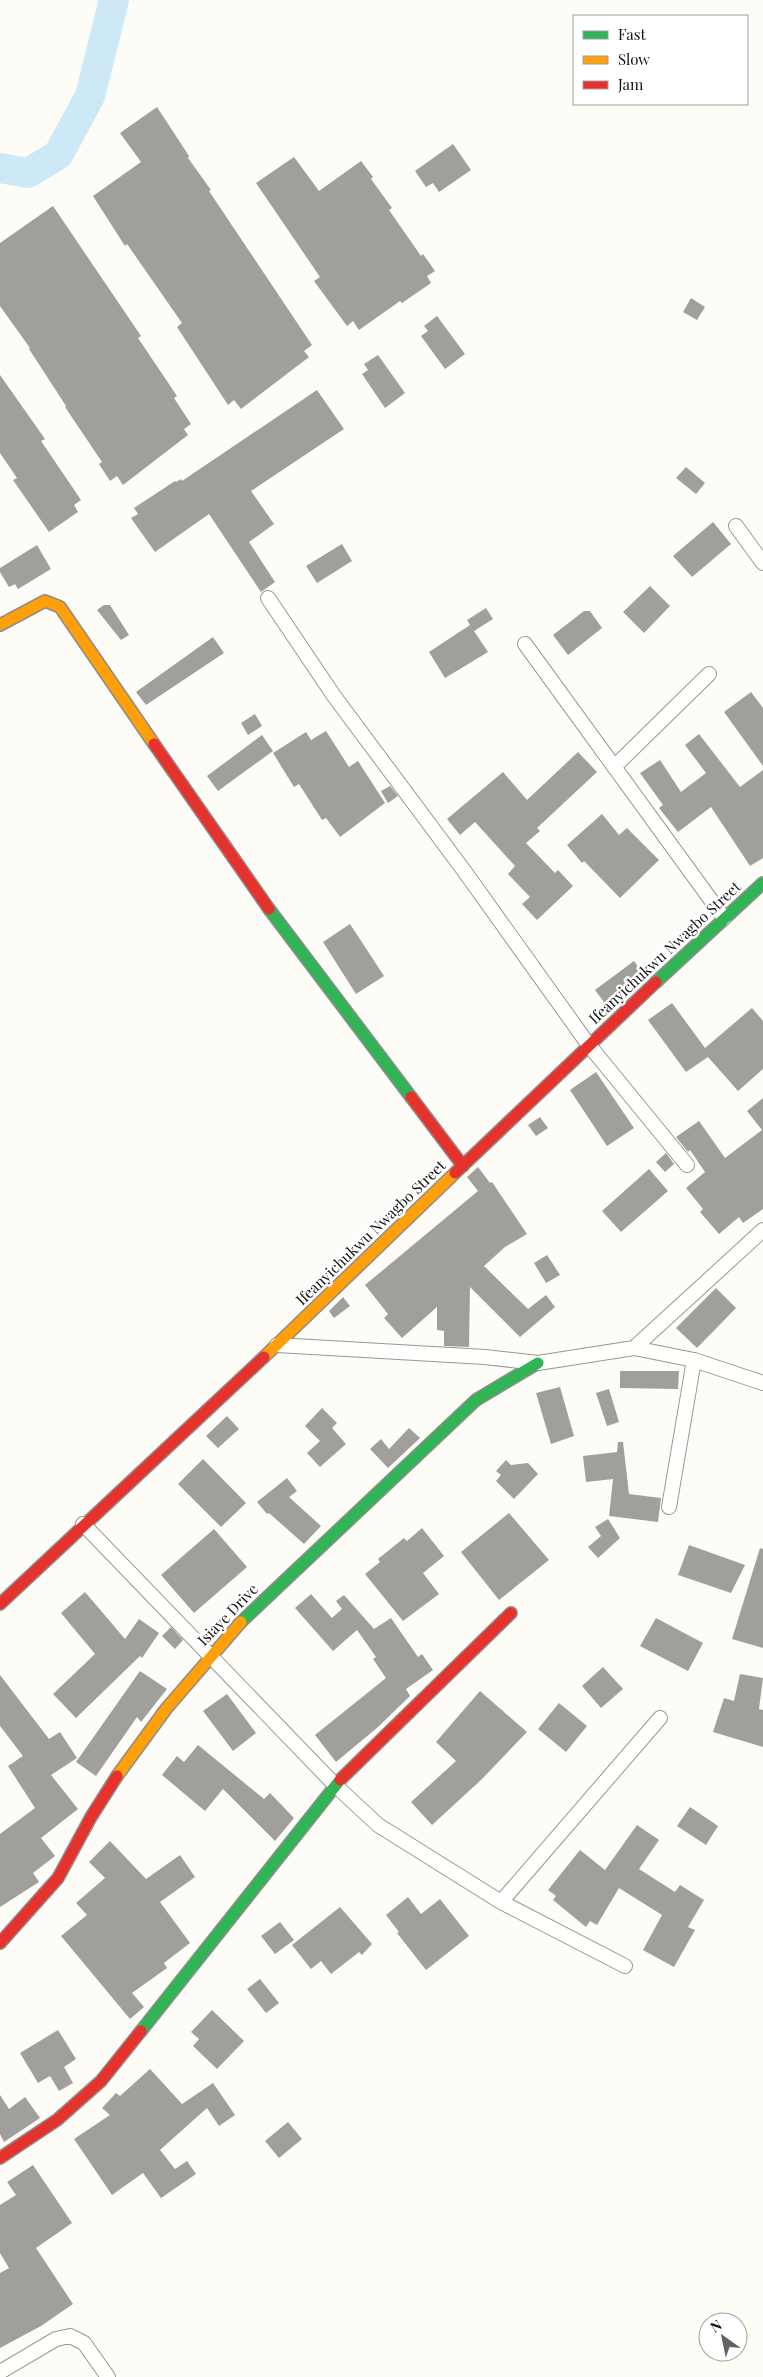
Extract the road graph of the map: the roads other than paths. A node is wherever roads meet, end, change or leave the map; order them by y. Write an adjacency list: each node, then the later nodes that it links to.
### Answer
1 (736, 526): 2 (street)
2 (763, 564)
3 (268, 598): 10 (street)
4 (0, 625): 12 (street)
5 (524, 644): 7 (street)
6 (709, 674): 7 (street)
7 (614, 767): 9 (street)
8 (763, 882): 9 (street, Ifeanyichukwu Nwagbo Street)
9 (724, 918): 10 (street, Ifeanyichukwu Nwagbo Street)
10 (588, 1044): 11 (street); 12 (street, Ifeanyichukwu Nwagbo Street)
11 (687, 1165)
12 (463, 1166): 14 (street, Ifeanyichukwu Nwagbo Street)
13 (763, 1230): 15 (street)
14 (277, 1345): 17 (street); 20 (street, Ifeanyichukwu Nwagbo Street)
15 (634, 1348): 16 (street); 17 (street)
16 (694, 1360): 18 (street); 19 (street)
17 (538, 1363): 23 (street, Isiaye Drive)
18 (763, 1383)
19 (668, 1507)
20 (83, 1524): 21 (street, Ifeanyichukwu Nwagbo Street); 23 (street)
21 (0, 1604)
22 (512, 1613): 25 (street)
23 (210, 1655): 25 (street); 27 (street, Isiaye Drive)
24 (660, 1718): 26 (street)
25 (335, 1785): 26 (street); 29 (street)
26 (501, 1902): 28 (street)
27 (0, 1943)
28 (625, 1966)
29 (0, 2158)
30 (0, 2372): 31 (street)
31 (108, 2377)

